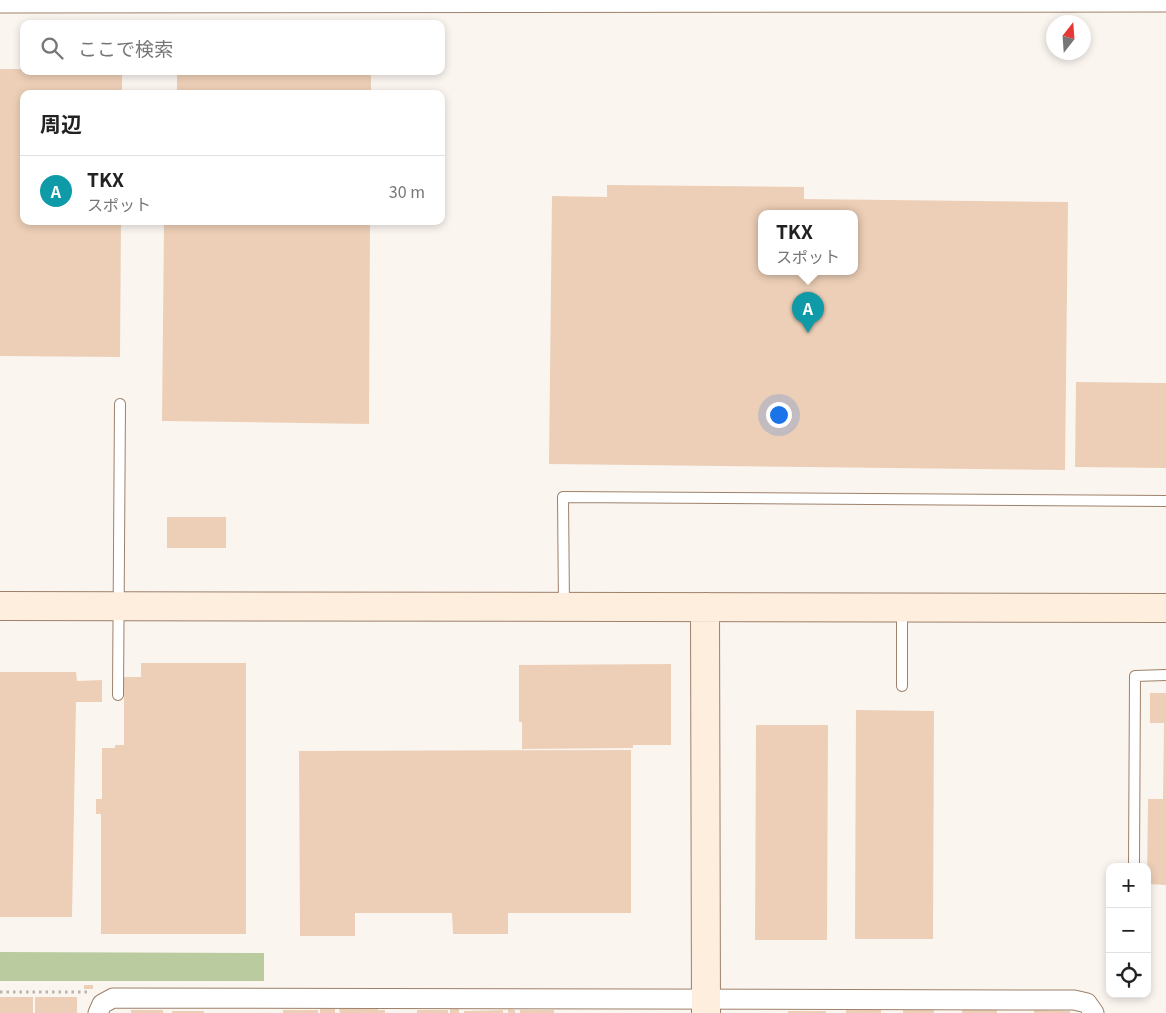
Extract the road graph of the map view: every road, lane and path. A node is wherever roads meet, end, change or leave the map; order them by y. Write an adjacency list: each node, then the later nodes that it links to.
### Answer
1 (1166, 2): 2 (street)
2 (0, 3)
3 (120, 404): 6 (lane)
4 (1166, 501): 7 (lane)
5 (0, 606): 6 (street)
6 (118, 607): 7 (street); 13 (lane)
7 (564, 607): 8 (street)
8 (705, 607): 9 (street); 16 (street)
9 (902, 608): 10 (street); 12 (lane)
10 (1166, 608)
11 (1166, 675): 14 (lane)
12 (902, 686)
13 (118, 695)
14 (1134, 863)
15 (0, 992): 17 (path)
16 (706, 1006): 17 (street); 18 (street)
17 (100, 1008)
18 (1094, 1013)

